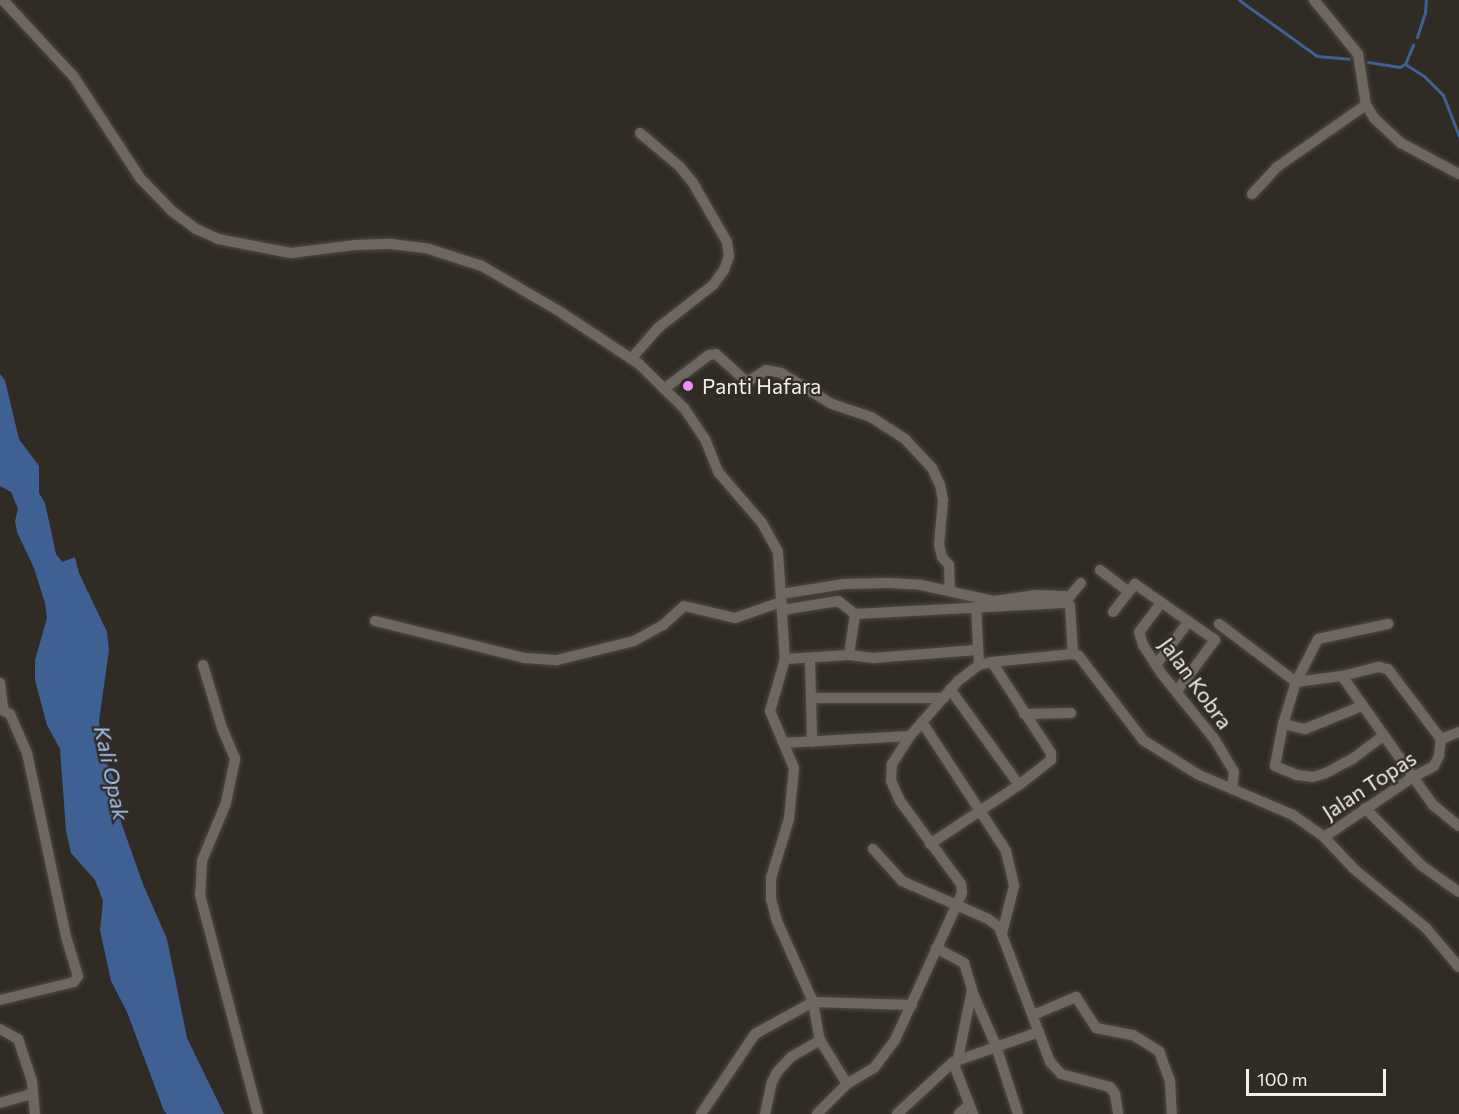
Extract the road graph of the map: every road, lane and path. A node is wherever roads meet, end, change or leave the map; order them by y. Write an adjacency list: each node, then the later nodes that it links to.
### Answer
1 (1314, 0): 3 (street)
2 (6, 1): 7 (street)
3 (1366, 105): 5 (street); 6 (street)
4 (640, 133): 7 (street)
5 (1459, 174)
6 (1252, 194)
7 (631, 359): 8 (street)
8 (664, 389): 11 (street); 13 (street)
9 (1100, 570): 12 (street)
10 (1081, 583): 11 (street)
11 (950, 591): 13 (street)
12 (1129, 592): 14 (street); 16 (street)
13 (781, 602): 17 (street); 18 (street); 25 (street)
14 (1161, 603): 19 (street); 30 (street, Jalan Kobra)
15 (976, 607): 17 (street); 22 (street); 23 (street)
16 (1113, 612)
17 (855, 614): 24 (street)
18 (375, 621)
19 (1188, 622): 30 (street); 34 (street)
20 (1219, 624): 32 (street)
21 (1388, 624): 32 (street)
22 (977, 650): 24 (street); 29 (street)
23 (1076, 655): 27 (street); 51 (street)
24 (849, 656): 26 (street)
25 (786, 658): 26 (street); 48 (street)
26 (810, 658): 36 (street)
27 (992, 662): 29 (street); 40 (street)
28 (203, 665): 78 (street)
29 (979, 665): 35 (street)
30 (1156, 665): 34 (street, Jalan Kobra)
31 (1342, 676): 32 (street); 37 (street); 46 (street)
32 (1296, 682): 42 (street)
33 (0, 683): 38 (street)
34 (1177, 692): 51 (street, Jalan Kobra)
35 (947, 693): 36 (street); 41 (street); 50 (street)
36 (812, 698): 47 (street)
37 (1362, 706): 42 (street); 45 (street)
38 (2, 709): 64 (street)
39 (1071, 713): 40 (street)
40 (1024, 714): 50 (street)
41 (922, 722): 44 (street); 53 (street)
42 (1283, 724): 45 (street)
43 (1459, 732): 46 (street)
44 (910, 736): 47 (street); 56 (street)
45 (1383, 736): 49 (street)
46 (1439, 736): 49 (street, Jalan Topas)
47 (812, 742): 48 (street)
48 (783, 744): 65 (street)
49 (1413, 777): 52 (street, Jalan Topas); 54 (street)
50 (1019, 785): 53 (street)
51 (1232, 789): 55 (street)
52 (1365, 808): 55 (street, Jalan Topas); 58 (street)
53 (981, 810): 56 (street); 60 (street)
54 (1459, 826)
55 (1324, 837): 62 (street)
56 (930, 844): 59 (street)
57 (873, 849): 59 (street)
58 (1459, 892)
59 (957, 906): 60 (street); 61 (street)
60 (1002, 933): 67 (street)
61 (936, 948): 63 (street); 66 (street)
62 (1459, 967)
63 (972, 991): 71 (street); 72 (street)
64 (0, 1000)
65 (813, 1002): 66 (street); 70 (street); 79 (street)
66 (912, 1005): 73 (street)
67 (1032, 1015): 69 (street); 86 (street)
68 (0, 1029): 74 (street)
69 (1039, 1032): 71 (street); 85 (street)
70 (820, 1040): 73 (street); 80 (street)
71 (996, 1046): 72 (street); 84 (street)
72 (956, 1060): 76 (street); 82 (street)
73 (847, 1084): 81 (street)
74 (32, 1094): 75 (street); 77 (street)
75 (0, 1103)
76 (971, 1109): 83 (street)
77 (33, 1114)
78 (258, 1114)
79 (701, 1114)
80 (765, 1114)
81 (817, 1114)
82 (897, 1114)
83 (959, 1114)
84 (1018, 1114)
85 (1118, 1114)
86 (1172, 1114)

